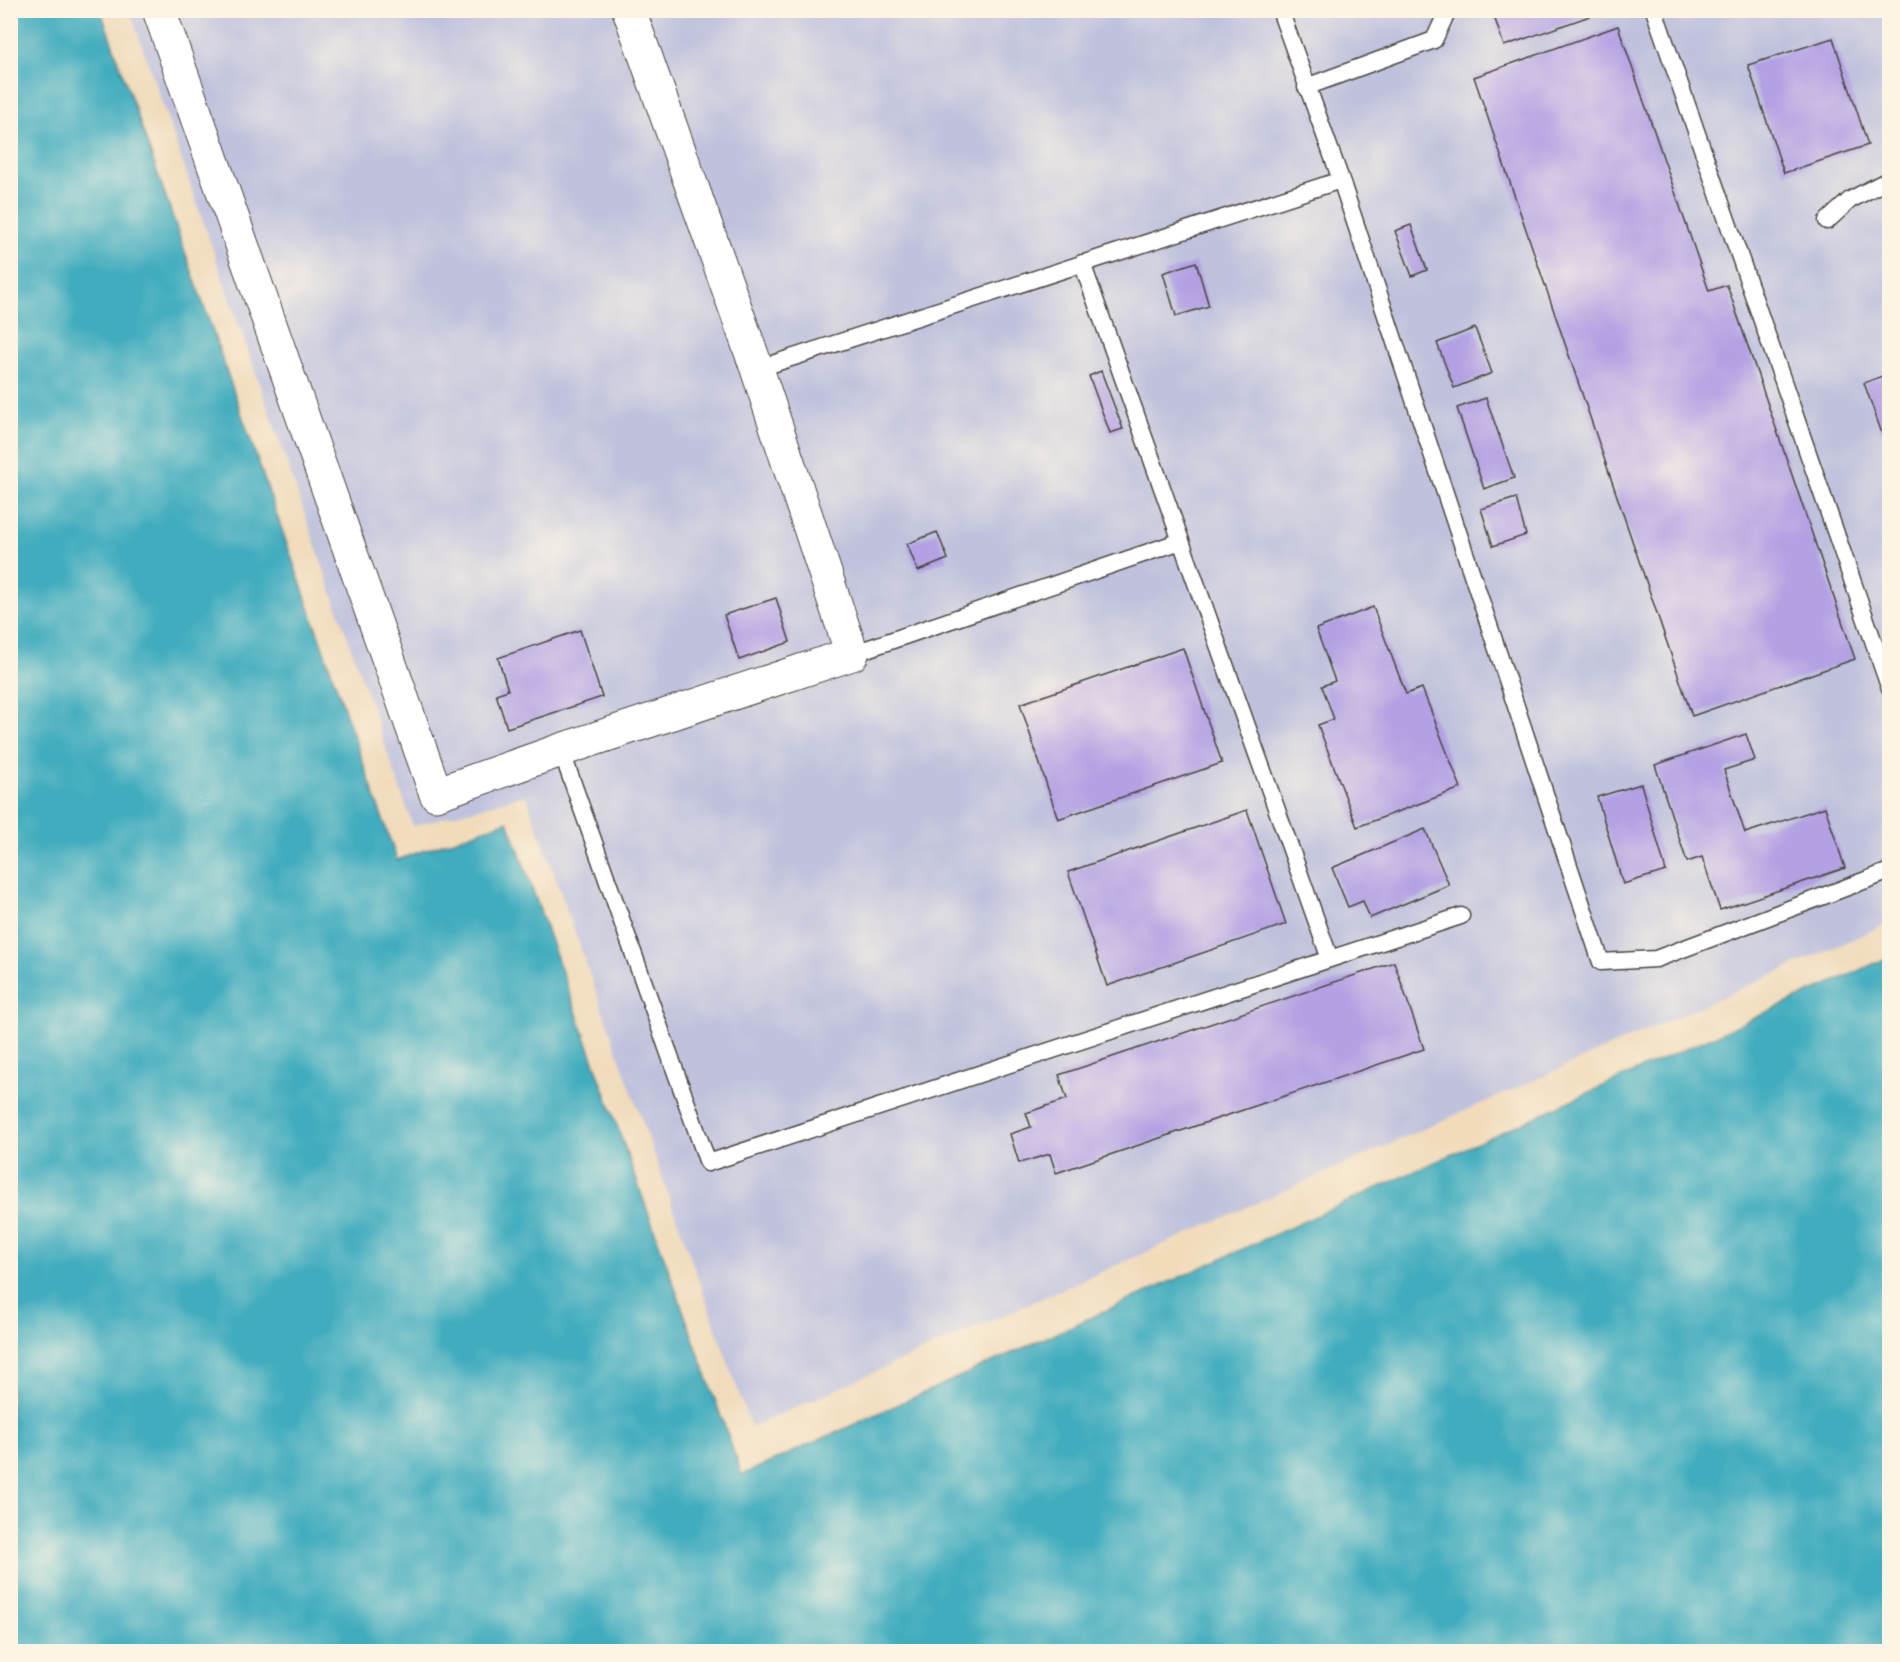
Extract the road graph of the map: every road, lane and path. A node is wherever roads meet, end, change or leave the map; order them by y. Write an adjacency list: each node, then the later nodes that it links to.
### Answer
1 (159, 10): 15 (street)
2 (629, 10): 11 (street)
3 (1280, 10): 6 (lane)
4 (1448, 10): 6 (lane)
5 (1654, 10): 14 (lane)
6 (1306, 87): 8 (lane)
7 (1890, 179): 9 (lane)
8 (1341, 180): 10 (lane); 16 (lane)
9 (1827, 221)
10 (1082, 263): 11 (lane); 12 (lane)
11 (758, 369): 13 (street)
12 (1181, 541): 13 (lane); 18 (lane)
13 (852, 654): 15 (street)
14 (1890, 688)
15 (561, 750): 18 (lane)
16 (1890, 871)
17 (1461, 916): 18 (lane)
18 (1330, 959)

